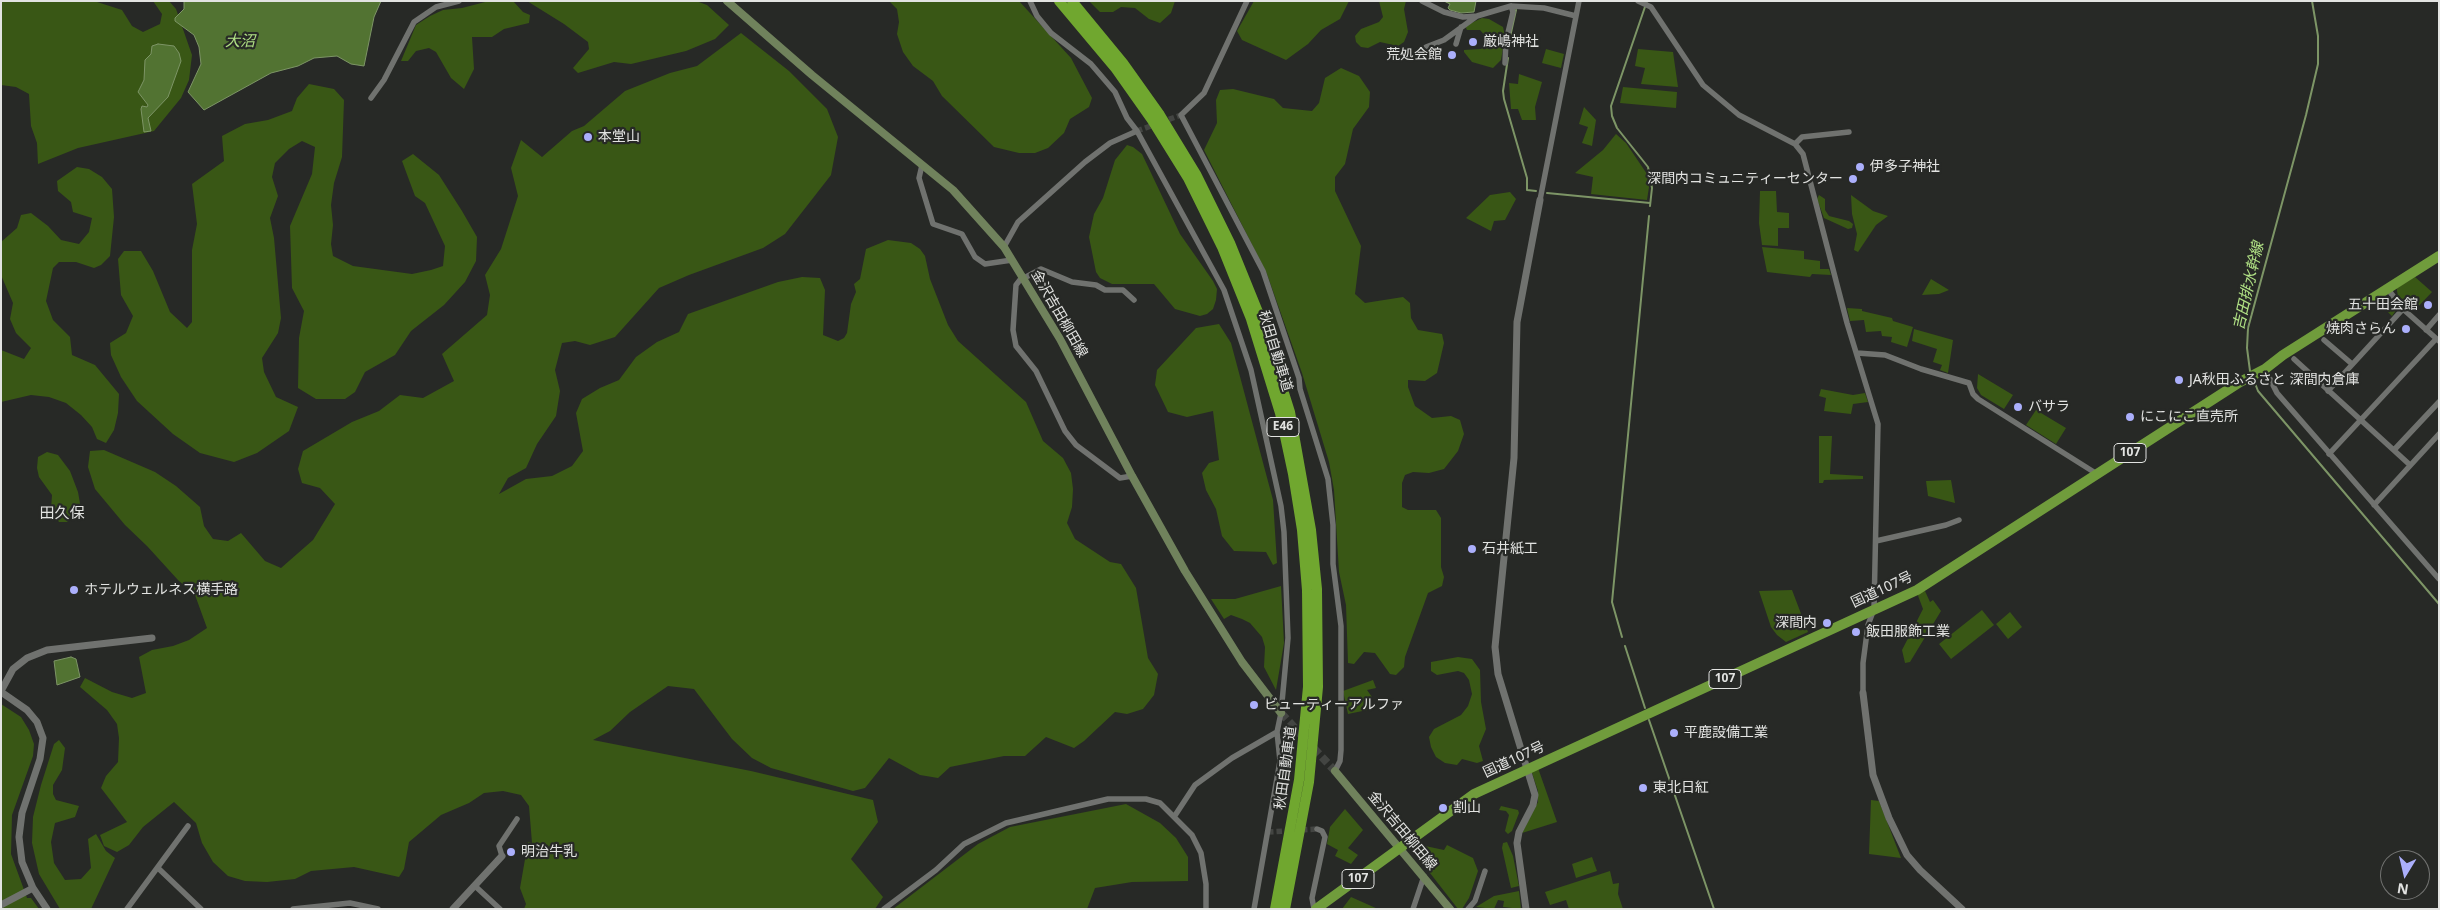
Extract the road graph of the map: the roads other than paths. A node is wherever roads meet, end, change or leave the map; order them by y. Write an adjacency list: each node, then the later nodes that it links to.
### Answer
1 (459, 1): 17 (street)
2 (726, 1): 21 (main road, 金沢吉田柳田線)
3 (1030, 1): 18 (street)
4 (1059, 1): 82 (highway, 秋田自動車道 / E46)
5 (1072, 1): 83 (highway, 秋田自動車道 / E46)
6 (1247, 1): 58 (street)
7 (1422, 1): 11 (street)
8 (1579, 1): 12 (street)
9 (1640, 2): 20 (street)
10 (1511, 6): 11 (street); 12 (street); 16 (street)
11 (1476, 16): 13 (street)
12 (1576, 16): 22 (street)
13 (1461, 27): 14 (street); 15 (street)
14 (1456, 44)
15 (1426, 47)
16 (1505, 63)
17 (371, 98)
18 (1138, 131): 23 (street); 55 (street)
19 (1849, 132): 20 (street)
20 (1795, 144): 34 (street)
21 (922, 165): 23 (main road, 金沢吉田柳田線); 25 (street)
22 (1540, 200): 57 (street)
23 (1004, 247): 25 (main road, 金沢吉田柳田線)
24 (2439, 256): 27 (highway, 国道107号 / 107)
25 (1012, 260): 26 (main road, 金沢吉田柳田線)
26 (1023, 277): 28 (street); 46 (main road, 金沢吉田柳田線); 46 (street)
27 (2387, 288): 29 (street); 37 (highway, 国道107号 / 107)
28 (1134, 300)
29 (2403, 309): 31 (street); 36 (street)
30 (2439, 315): 31 (street)
31 (2426, 330): 33 (street)
32 (2324, 340): 36 (street)
33 (2437, 340): 40 (street)
34 (1857, 353): 45 (street); 49 (street)
35 (2294, 359): 38 (street)
36 (2352, 364): 38 (street)
37 (2266, 369): 43 (street); 45 (highway, 国道107号 / 107)
38 (2328, 390): 40 (street)
39 (2439, 402): 42 (street)
40 (2361, 420): 42 (street); 43 (street)
41 (2439, 434): 44 (street)
42 (2394, 450): 44 (street)
43 (2330, 454): 47 (street)
44 (2410, 465): 47 (street)
45 (2097, 474): 51 (highway, 国道107号 / 107)
46 (1132, 476): 55 (main road, 金沢吉田柳田線)
47 (2374, 505): 50 (street)
48 (1959, 520): 49 (street)
49 (1876, 541): 51 (street)
50 (2439, 579)
51 (1874, 609): 54 (street); 57 (highway, 国道107号 / 107)
52 (152, 638): 53 (street)
53 (1, 692): 69 (street)
54 (1863, 693): 89 (street)
55 (1281, 713): 56 (street)
56 (1277, 732): 59 (street); 81 (street)
57 (1528, 768): 63 (highway, 国道107号 / 107); 88 (street)
58 (1335, 770): 63 (main road, 金沢吉田柳田線)
59 (1174, 817): 79 (street); 80 (street)
60 (517, 819): 64 (street)
61 (188, 826): 65 (street)
62 (1317, 829): 84 (street)
63 (1400, 848): 67 (main road, 金沢吉田柳田線); 84 (highway, 国道107号 / 107)
64 (502, 856): 68 (street)
65 (158, 868): 73 (street); 74 (street)
66 (1485, 871): 87 (street)
67 (1424, 876): 85 (street); 86 (main road, 金沢吉田柳田線)
68 (475, 886): 77 (street); 78 (street)
69 (33, 888): 70 (street); 72 (street)
70 (1, 905)
71 (336, 907): 75 (street); 76 (street)
72 (47, 909)
73 (127, 909)
74 (201, 909)
75 (293, 909)
76 (378, 909)
77 (453, 909)
78 (500, 909)
79 (884, 909)
80 (1206, 909)
81 (1254, 909)
82 (1275, 909)
83 (1285, 909)
84 (1315, 909)
85 (1413, 909)
86 (1450, 909)
87 (1468, 909)
88 (1526, 909)
89 (1962, 909)

